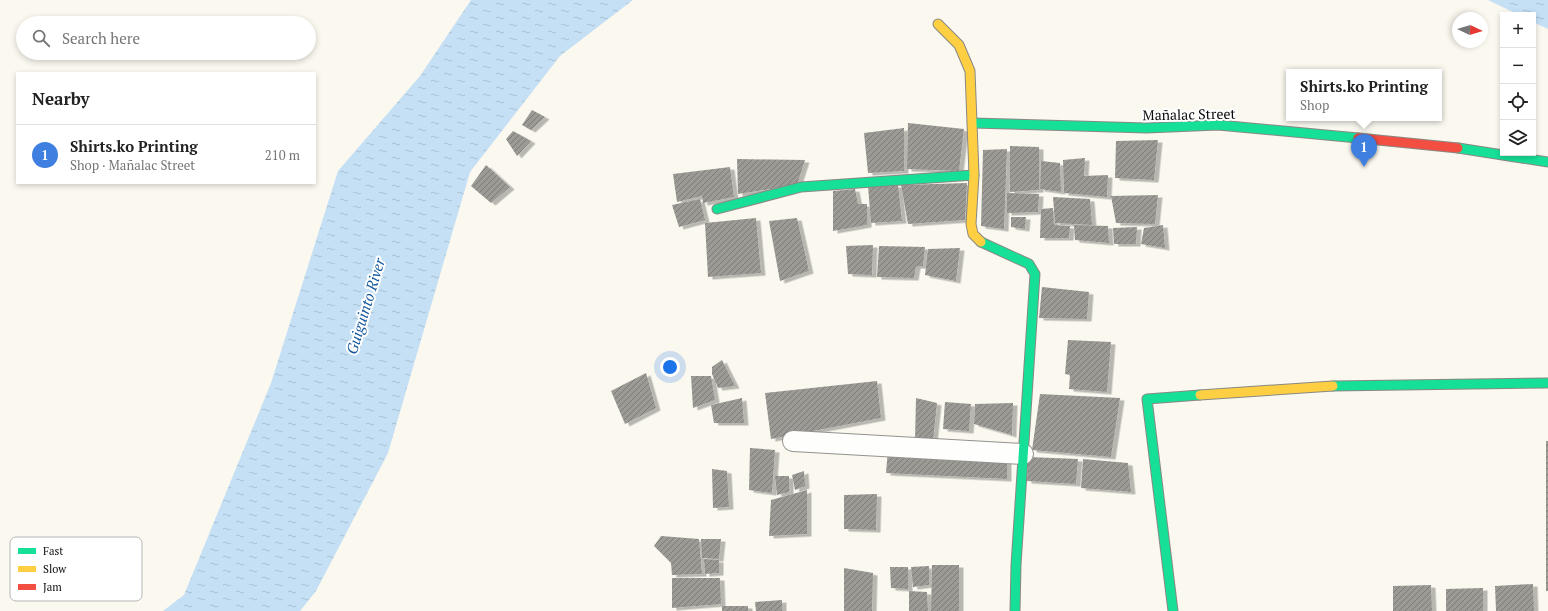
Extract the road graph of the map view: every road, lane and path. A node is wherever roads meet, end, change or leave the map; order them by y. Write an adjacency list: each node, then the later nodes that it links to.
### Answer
1 (938, 24): 2 (street)
2 (973, 123): 3 (street, Mañalac Street); 4 (street)
3 (1548, 162)
4 (974, 175): 5 (street); 8 (street)
5 (717, 209)
6 (1548, 383): 10 (street)
7 (794, 441): 8 (street)
8 (1023, 454): 9 (street)
9 (1015, 611)
10 (1174, 611)

